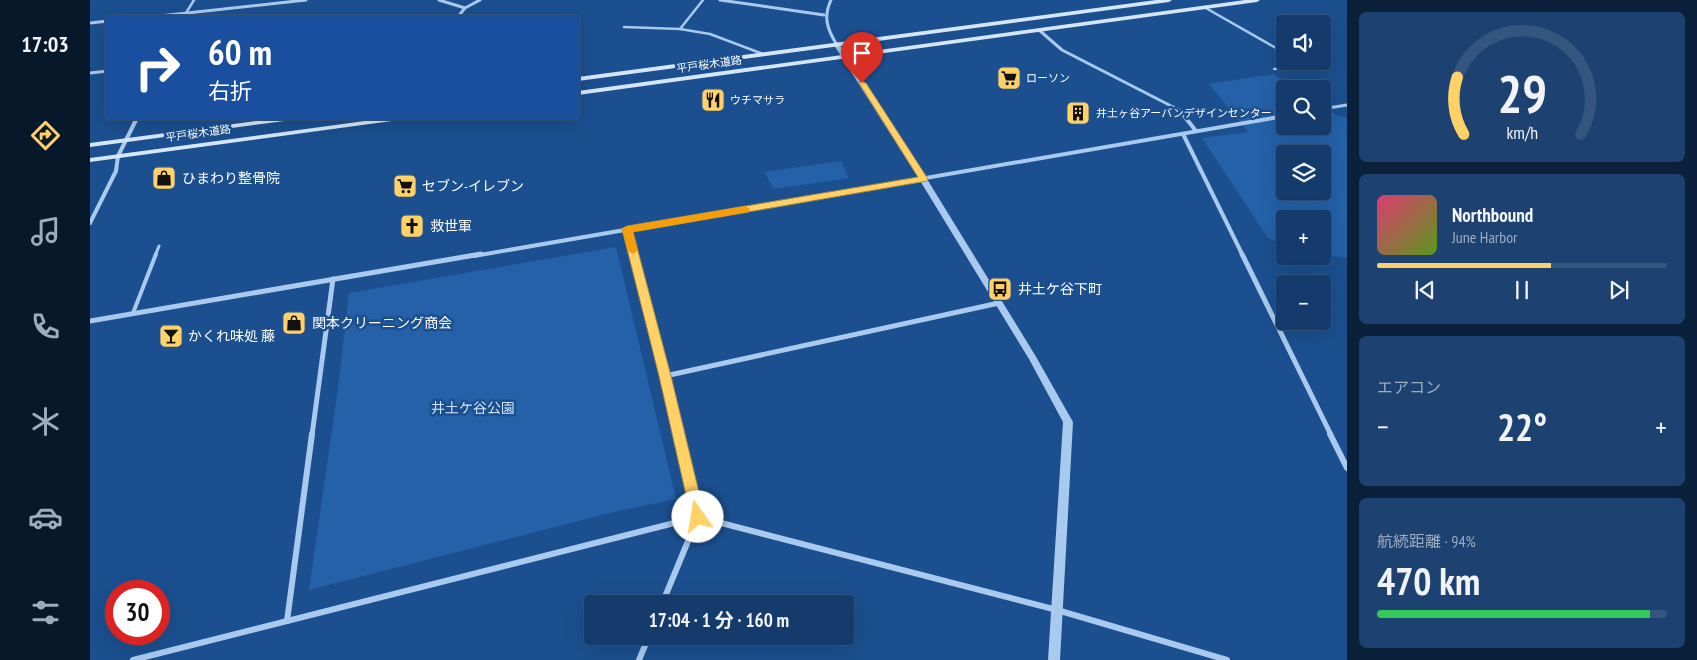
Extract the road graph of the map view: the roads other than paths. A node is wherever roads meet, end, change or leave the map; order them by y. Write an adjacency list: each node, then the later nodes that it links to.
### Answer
1 (194, 0): 15 (lane)
2 (306, 0): 10 (street)
3 (439, 0): 13 (street)
4 (480, 0): 13 (street)
5 (703, 0): 23 (lane)
6 (720, 0): 19 (street)
7 (830, 0): 19 (street)
8 (1169, 0): 11 (main road, 平戸桜木道路)
9 (1257, 0): 12 (main road, 平戸桜木道路)
10 (279, 1): 14 (street)
11 (1139, 2): 25 (main road, 平戸桜木道路)
12 (1204, 7): 24 (main road, 平戸桜木道路); 26 (lane)
13 (465, 8): 18 (street)
14 (197, 11): 15 (street); 17 (street)
15 (186, 13): 16 (street)
16 (168, 15)
17 (195, 15)
18 (459, 15)
19 (824, 15): 25 (street)
20 (105, 21): 21 (street)
21 (90, 23)
22 (624, 27): 23 (lane)
23 (680, 29): 27 (lane)
24 (1039, 30): 28 (main road, 平戸桜木道路); 39 (street)
25 (837, 45): 27 (main road, 平戸桜木道路); 28 (street)
26 (1276, 48)
27 (765, 55): 31 (main road, 平戸桜木道路)
28 (843, 57): 32 (main road, 平戸桜木道路); 45 (street)
29 (105, 71): 30 (street)
30 (90, 72)
31 (580, 79)
32 (580, 93)
33 (1347, 105): 34 (street)
34 (1331, 108)
35 (1276, 118): 39 (street)
36 (137, 120): 41 (street)
37 (277, 120): 41 (main road, 平戸桜木道路)
38 (384, 120): 43 (main road, 平戸桜木道路)
39 (1196, 131): 40 (street)
40 (1183, 134): 45 (street); 54 (street)
41 (125, 141): 42 (main road, 平戸桜木道路); 43 (street)
42 (90, 145)
43 (118, 156): 44 (main road, 平戸桜木道路); 46 (street)
44 (90, 160)
45 (923, 179): 47 (street); 50 (street)
46 (90, 223)
47 (627, 229): 49 (street); 53 (street)
48 (160, 246): 51 (lane)
49 (334, 279): 51 (street); 58 (street)
50 (999, 303): 53 (street); 57 (street)
51 (132, 313): 52 (street)
52 (90, 321)
53 (665, 376): 55 (street)
54 (1347, 468)
55 (698, 517): 56 (street); 57 (street); 58 (street)
56 (666, 595)
57 (1057, 610): 62 (street); 63 (street)
58 (287, 621): 60 (street)
59 (645, 645): 61 (street)
60 (133, 660)
61 (639, 660)
62 (1054, 660)
63 (1227, 660)

